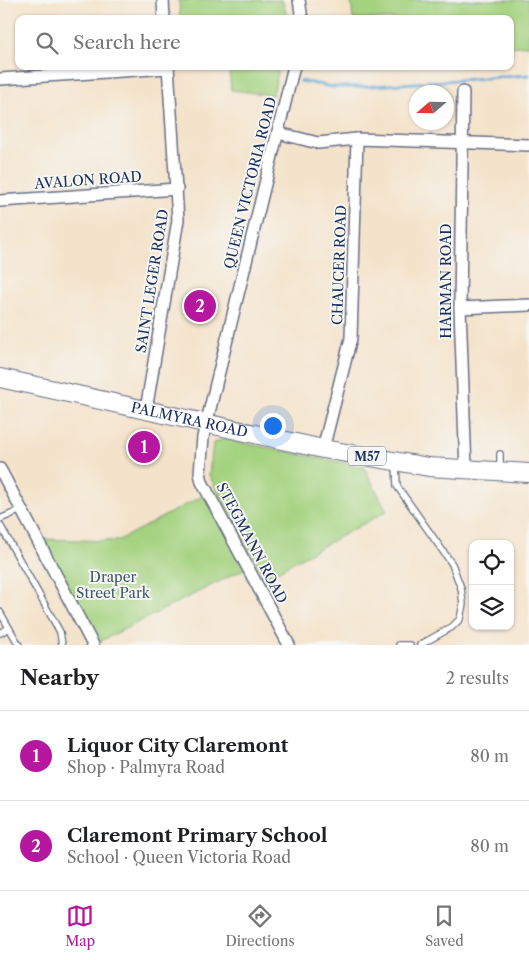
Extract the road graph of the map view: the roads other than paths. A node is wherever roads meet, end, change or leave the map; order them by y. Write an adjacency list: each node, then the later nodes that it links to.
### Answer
1 (163, 0): 3 (street)
2 (299, 0): 4 (street)
3 (164, 15)
4 (301, 15)
5 (129, 70): 8 (street)
6 (168, 70): 14 (street, SAINT LEGER ROAD)
7 (293, 70): 10 (street, QUEEN VICTORIA ROAD)
8 (0, 80)
9 (464, 92): 12 (street, HARMAN ROAD)
10 (278, 133): 11 (street); 20 (street, QUEEN VICTORIA ROAD)
11 (357, 139): 12 (street); 21 (street, CHAUCER ROAD)
12 (462, 143): 13 (street); 17 (street, HARMAN ROAD)
13 (529, 145)
14 (177, 189): 15 (street, AVALON ROAD); 19 (street, SAINT LEGER ROAD)
15 (0, 202)
16 (529, 305): 17 (street)
17 (460, 308): 25 (street, HARMAN ROAD)
18 (0, 378): 19 (main road, PALMYRA ROAD / M57)
19 (146, 410): 20 (main road, PALMYRA ROAD / M57)
20 (207, 423): 21 (main road, PALMYRA ROAD / M57); 37 (street, STEGMANN ROAD)
21 (323, 449): 23 (main road, PALMYRA ROAD / M57)
22 (500, 454): 26 (lane)
23 (396, 461): 25 (main road, PALMYRA ROAD / M57); 40 (lane)
24 (0, 469): 28 (street)
25 (466, 470): 26 (main road, PALMYRA ROAD / M57)
26 (500, 472): 27 (main road, PALMYRA ROAD / M57)
27 (529, 473)
28 (22, 510): 29 (lane); 36 (street)
29 (0, 519)
30 (0, 525): 35 (lane)
31 (0, 612): 32 (lane)
32 (9, 628): 33 (lane); 34 (lane)
33 (0, 633)
34 (19, 645)
35 (62, 645)
36 (93, 645)
37 (289, 645)
38 (399, 645): 39 (lane)
39 (410, 645)
40 (420, 645)

